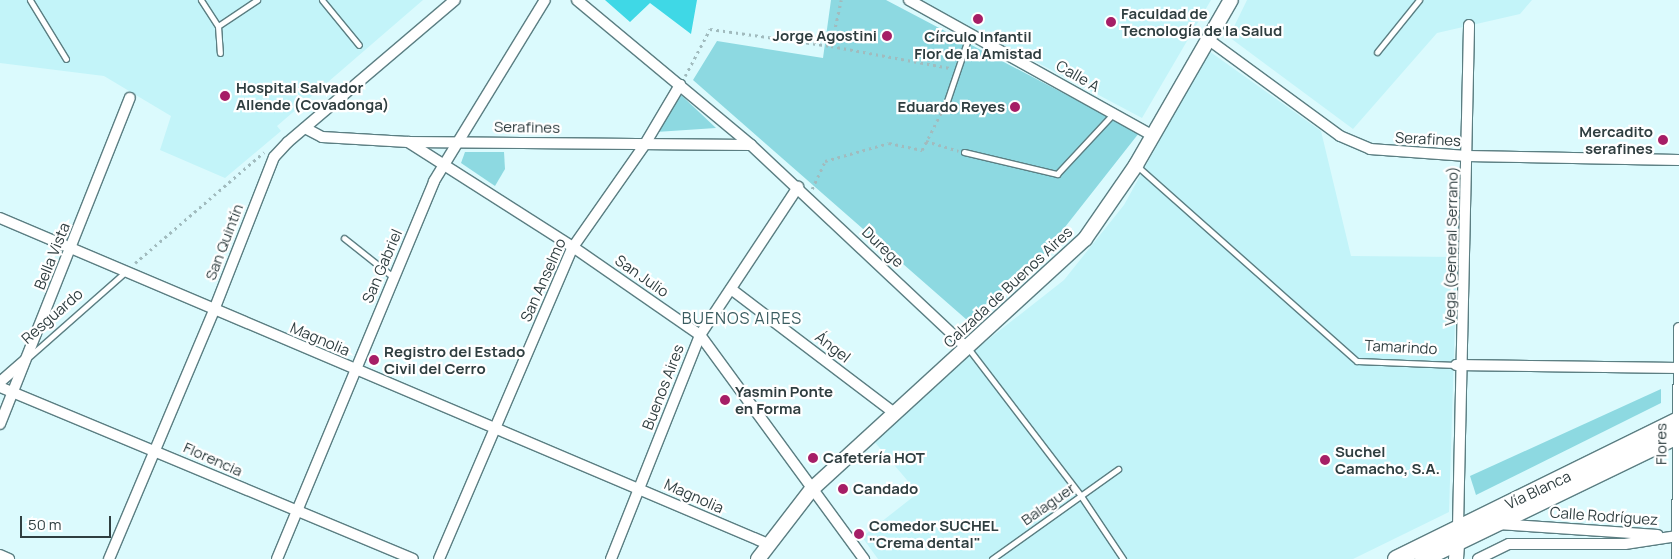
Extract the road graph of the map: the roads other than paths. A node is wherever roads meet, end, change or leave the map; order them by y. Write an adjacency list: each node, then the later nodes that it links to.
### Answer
1 (30, 0): 18 (lane)
2 (201, 0): 12 (lane)
3 (257, 0): 12 (lane)
4 (322, 0): 15 (lane)
5 (455, 0): 23 (street, San Quintín)
6 (545, 0): 26 (street, San Gabriel)
7 (577, 0): 19 (street, Durege)
8 (909, 0): 13 (street, Calle A)
9 (1231, 0): 14 (street, Calzada de Buenos Aires)
10 (1419, 0): 16 (lane)
11 (1469, 25): 30 (street, Vega (General Serrano))
12 (218, 26): 17 (lane)
13 (970, 33): 21 (lane); 22 (street, Calle A)
14 (1209, 40): 24 (street, Calzada de Buenos Aires); 30 (street, Serafines)
15 (359, 45)
16 (1377, 52)
17 (220, 53)
18 (66, 59)
19 (680, 85): 27 (street, San Anselmo); 28 (street, Durege)
20 (130, 98): 38 (street, Bella Vista)
21 (948, 101)
22 (1113, 114): 24 (street, Calle A); 29 (lane)
23 (305, 128): 25 (street, Serafines); 42 (street, San Quintín)
24 (1152, 136): 33 (street, Calzada de Buenos Aires)
25 (408, 142): 26 (street, Serafines); 32 (street, San Julio)
26 (459, 142): 27 (street, Serafines); 32 (street, San Gabriel)
27 (645, 144): 28 (street, Serafines); 37 (street, San Anselmo)
28 (751, 145): 34 (street, Durege)
29 (964, 152)
30 (1468, 156): 31 (street, Serafines); 47 (street, Vega (General Serrano))
31 (1679, 160)
32 (445, 164): 37 (street, San Julio); 40 (street, San Gabriel)
33 (1136, 165): 45 (street, Calzada de Buenos Aires); 47 (lane, Tamarindo)
34 (798, 187): 41 (street, Buenos Aires); 45 (street, Durege)
35 (0, 218): 38 (street, Magnolia)
36 (344, 238): 40 (lane)
37 (573, 247): 44 (street, San Julio); 55 (street, San Anselmo)
38 (72, 248): 39 (street, Magnolia); 46 (street, Bella Vista)
39 (124, 273): 42 (street, Magnolia); 46 (lane, Resguardo)
40 (393, 278): 49 (street, San Gabriel)
41 (731, 289): 44 (street, Buenos Aires); 53 (street, Ángel)
42 (214, 310): 49 (street, Magnolia); 57 (street, San Quintín)
43 (1679, 328): 48 (street, Flores)
44 (700, 335): 59 (street, Buenos Aires); 60 (street, San Julio)
45 (967, 348): 53 (street, Calzada de Buenos Aires); 61 (lane, Durege)
46 (28, 358): 50 (street, Resguardo); 52 (street, Bella Vista)
47 (1460, 365): 48 (street, Tamarindo); 64 (street, Vega (General Serrano))
48 (1679, 368): 56 (street, Flores)
49 (356, 370): 55 (street, Magnolia); 62 (street, San Gabriel)
50 (0, 382)
51 (0, 388): 52 (street, Florencia)
52 (13, 392): 54 (street, Bella Vista); 57 (street, Florencia)
53 (892, 412): 60 (street, Calzada de Buenos Aires)
54 (0, 424)
55 (495, 428): 59 (street, Magnolia); 72 (street, San Anselmo)
56 (1677, 428): 63 (main road, Vía Blanca); 64 (main road, Vía Blanca); 65 (street, Flores)
57 (154, 449): 62 (street, Florencia); 69 (street, San Quintín)
58 (1118, 470): 61 (lane, Balaguer)
59 (641, 489): 66 (street, Magnolia); 73 (street, Buenos Aires)
60 (812, 490): 66 (street, Calzada de Buenos Aires); 75 (street, San Julio)
61 (1081, 496): 76 (lane, Balaguer); 77 (lane, Durege)
62 (297, 512): 70 (street, San Gabriel); 71 (street, Florencia)
63 (1497, 524): 64 (main road, Vía Blanca); 65 (street, Calle Rodríguez)
64 (1458, 535): 78 (main road, Vía Blanca); 79 (main road, Vía Blanca); 80 (street)
65 (1678, 536): 81 (street); 82 (street, Flores)
66 (768, 544): 74 (street, Calzada de Buenos Aires)
67 (0, 555): 68 (street)
68 (9, 559)
69 (108, 559)
70 (277, 559)
71 (413, 559)
72 (439, 559)
73 (611, 559)
74 (758, 559)
75 (864, 559)
76 (992, 559)
77 (1123, 559)
78 (1396, 559)
79 (1423, 559)
80 (1456, 559)
81 (1478, 559)
82 (1676, 559)

